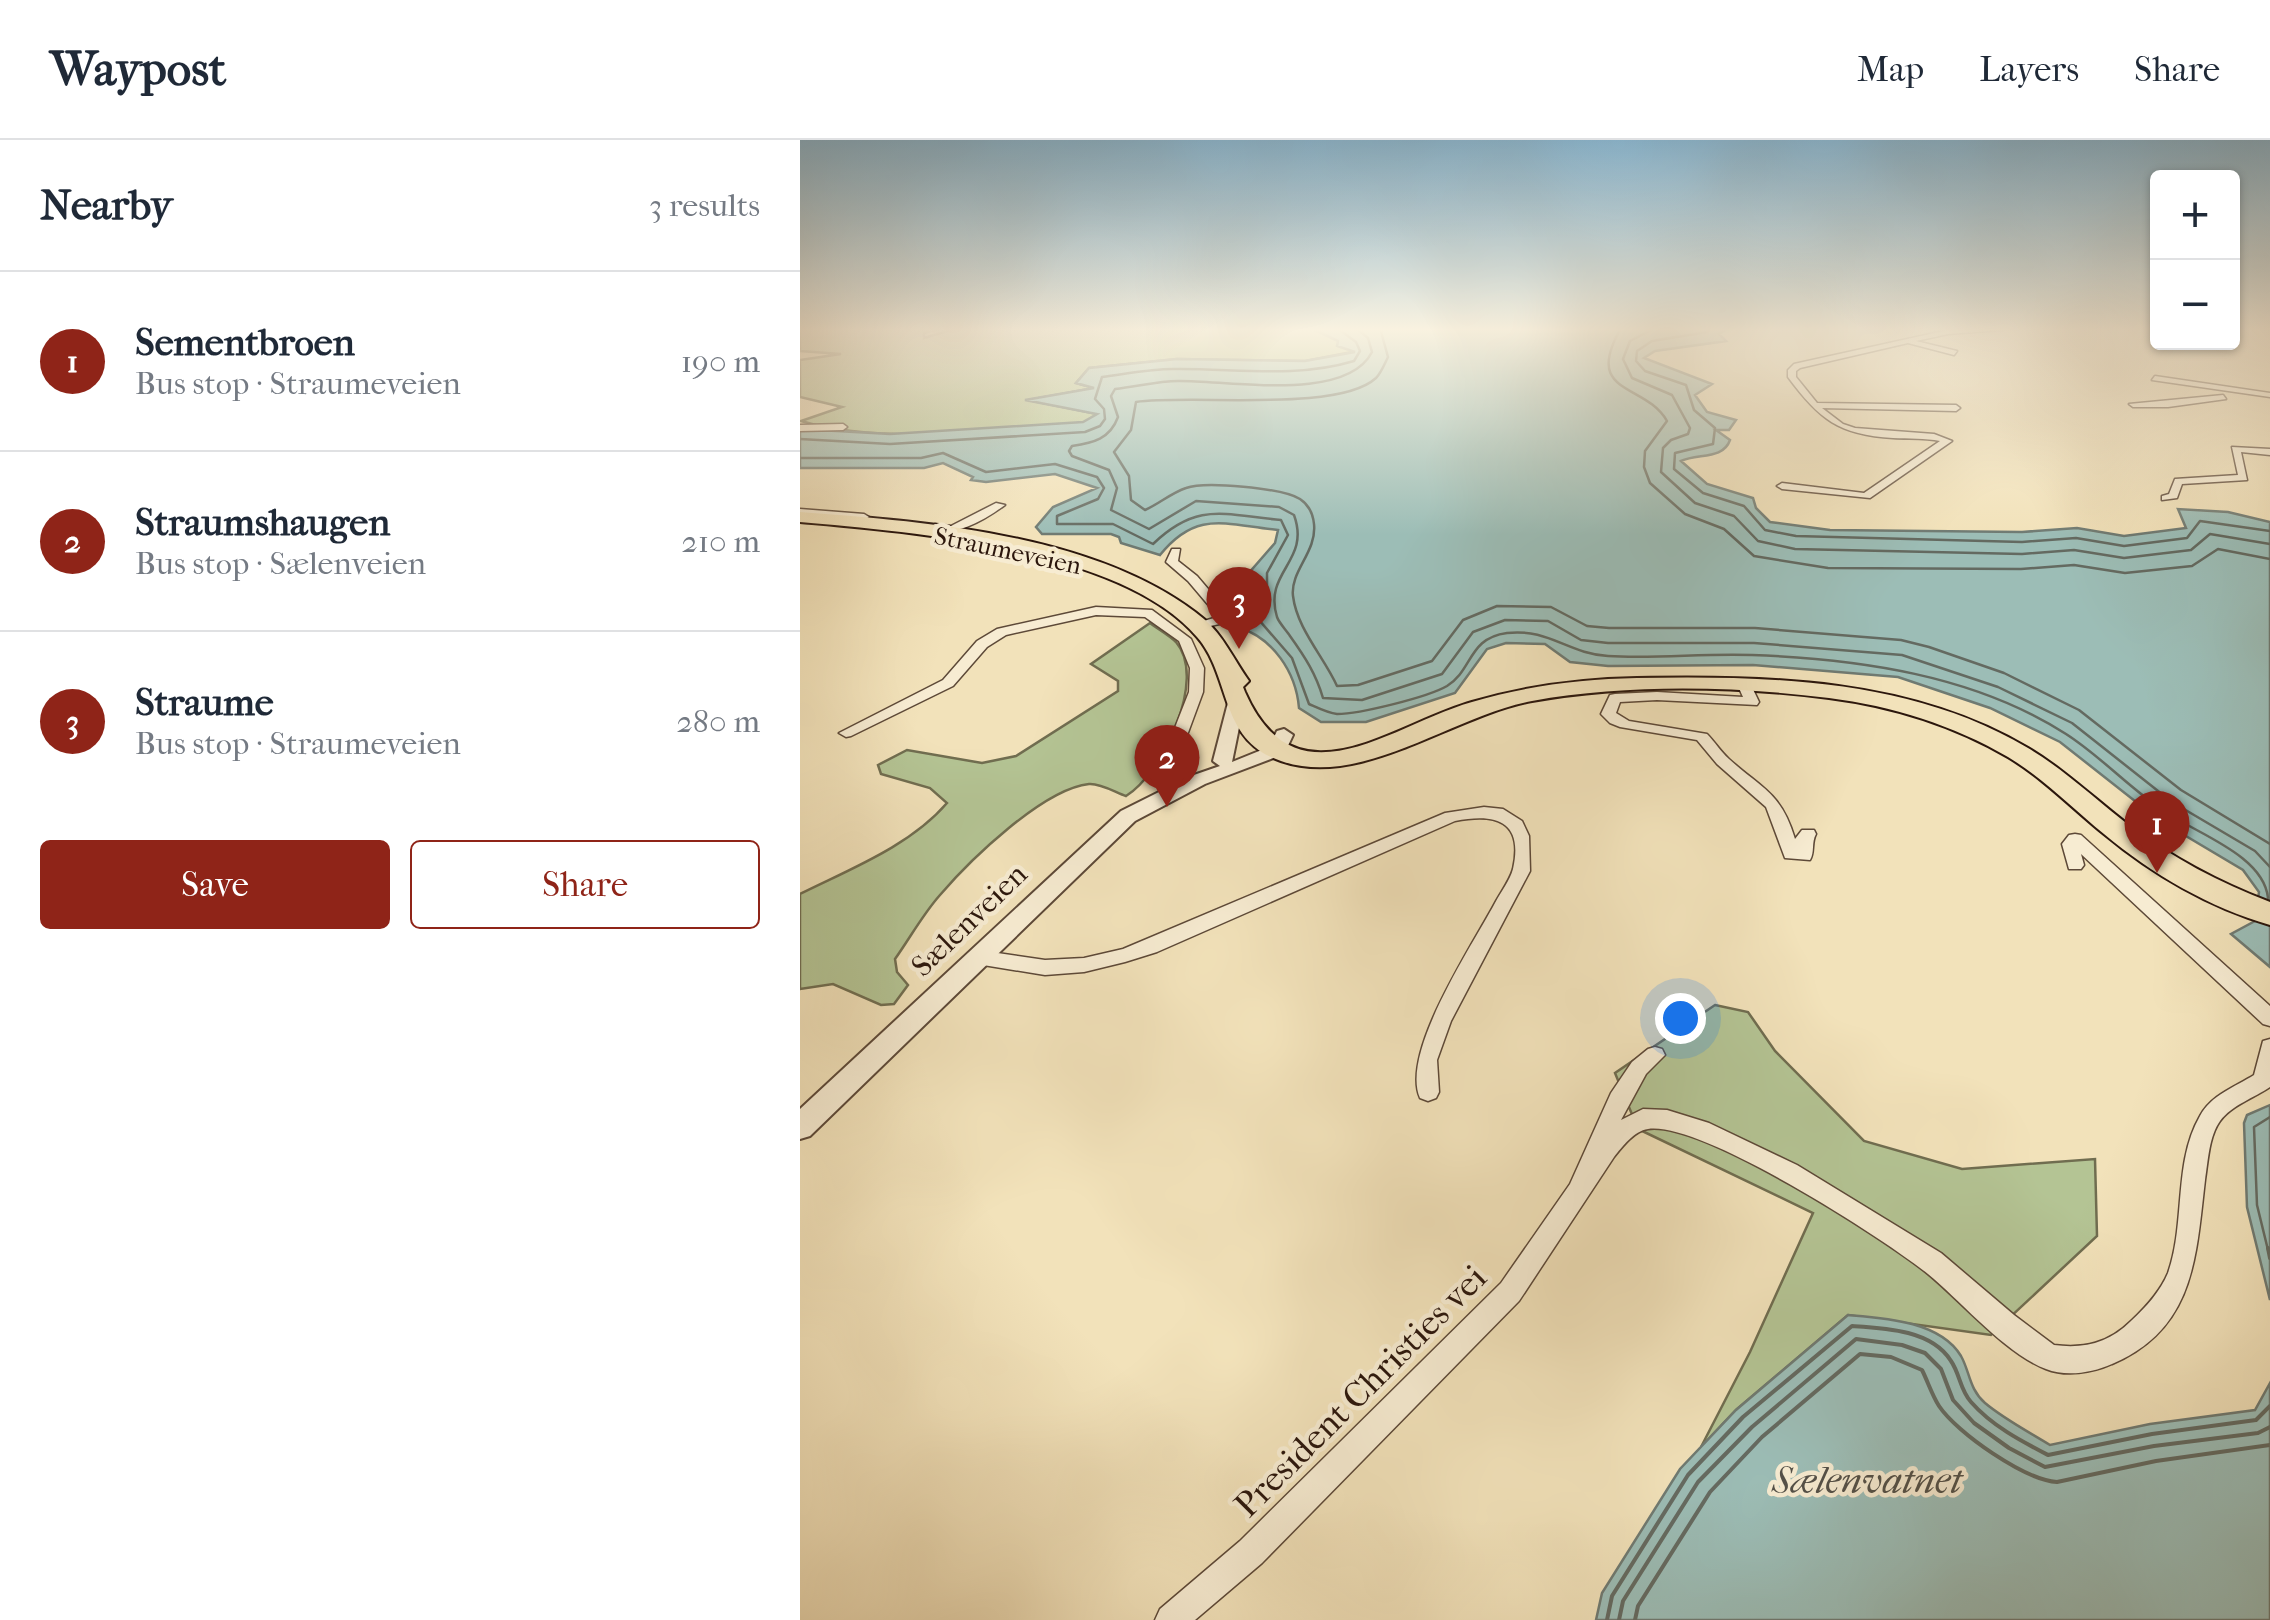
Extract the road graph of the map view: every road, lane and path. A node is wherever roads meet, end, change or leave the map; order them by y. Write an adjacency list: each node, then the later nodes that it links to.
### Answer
1 (1809, 397): 4 (street)
2 (2223, 397): 3 (street)
3 (2133, 404)
4 (1815, 405): 5 (street); 9 (street)
5 (1956, 408)
6 (843, 427): 7 (street)
7 (800, 428)
8 (2270, 452): 10 (street)
9 (1782, 486)
10 (2166, 498)
11 (1000, 505): 12 (street)
12 (800, 514): 14 (main road, Straumeveien)
13 (1176, 552): 14 (street)
14 (1200, 626): 15 (main road, Straumeveien)
15 (1226, 666): 17 (main road, Straumeveien); 19 (main road, Straumeveien)
16 (1745, 686): 19 (main road); 23 (street); 25 (main road)
17 (1235, 703): 19 (main road, Straumeveien); 20 (street, Straumeveien)
18 (846, 734): 22 (street)
19 (1274, 742): 20 (street, Sælenveien); 21 (street, Sælenveien)
20 (1224, 761): 21 (street, Sælenveien)
21 (1198, 780): 22 (street, Sælenveien)
22 (1175, 791): 26 (street, Sælenveien)
23 (1808, 834)
24 (2075, 865): 27 (street)
25 (2262, 911)
26 (977, 957): 30 (street, Sælenveien); 31 (street)
27 (2270, 1018)
28 (2270, 1047): 34 (street, President Christies vei)
29 (1655, 1055): 34 (street, President Christies vei)
30 (838, 1090): 32 (street); 33 (street, Sælenveien)
31 (1428, 1092)
32 (800, 1110)
33 (800, 1126)
34 (1578, 1192): 35 (street, President Christies vei)
35 (1171, 1620)

